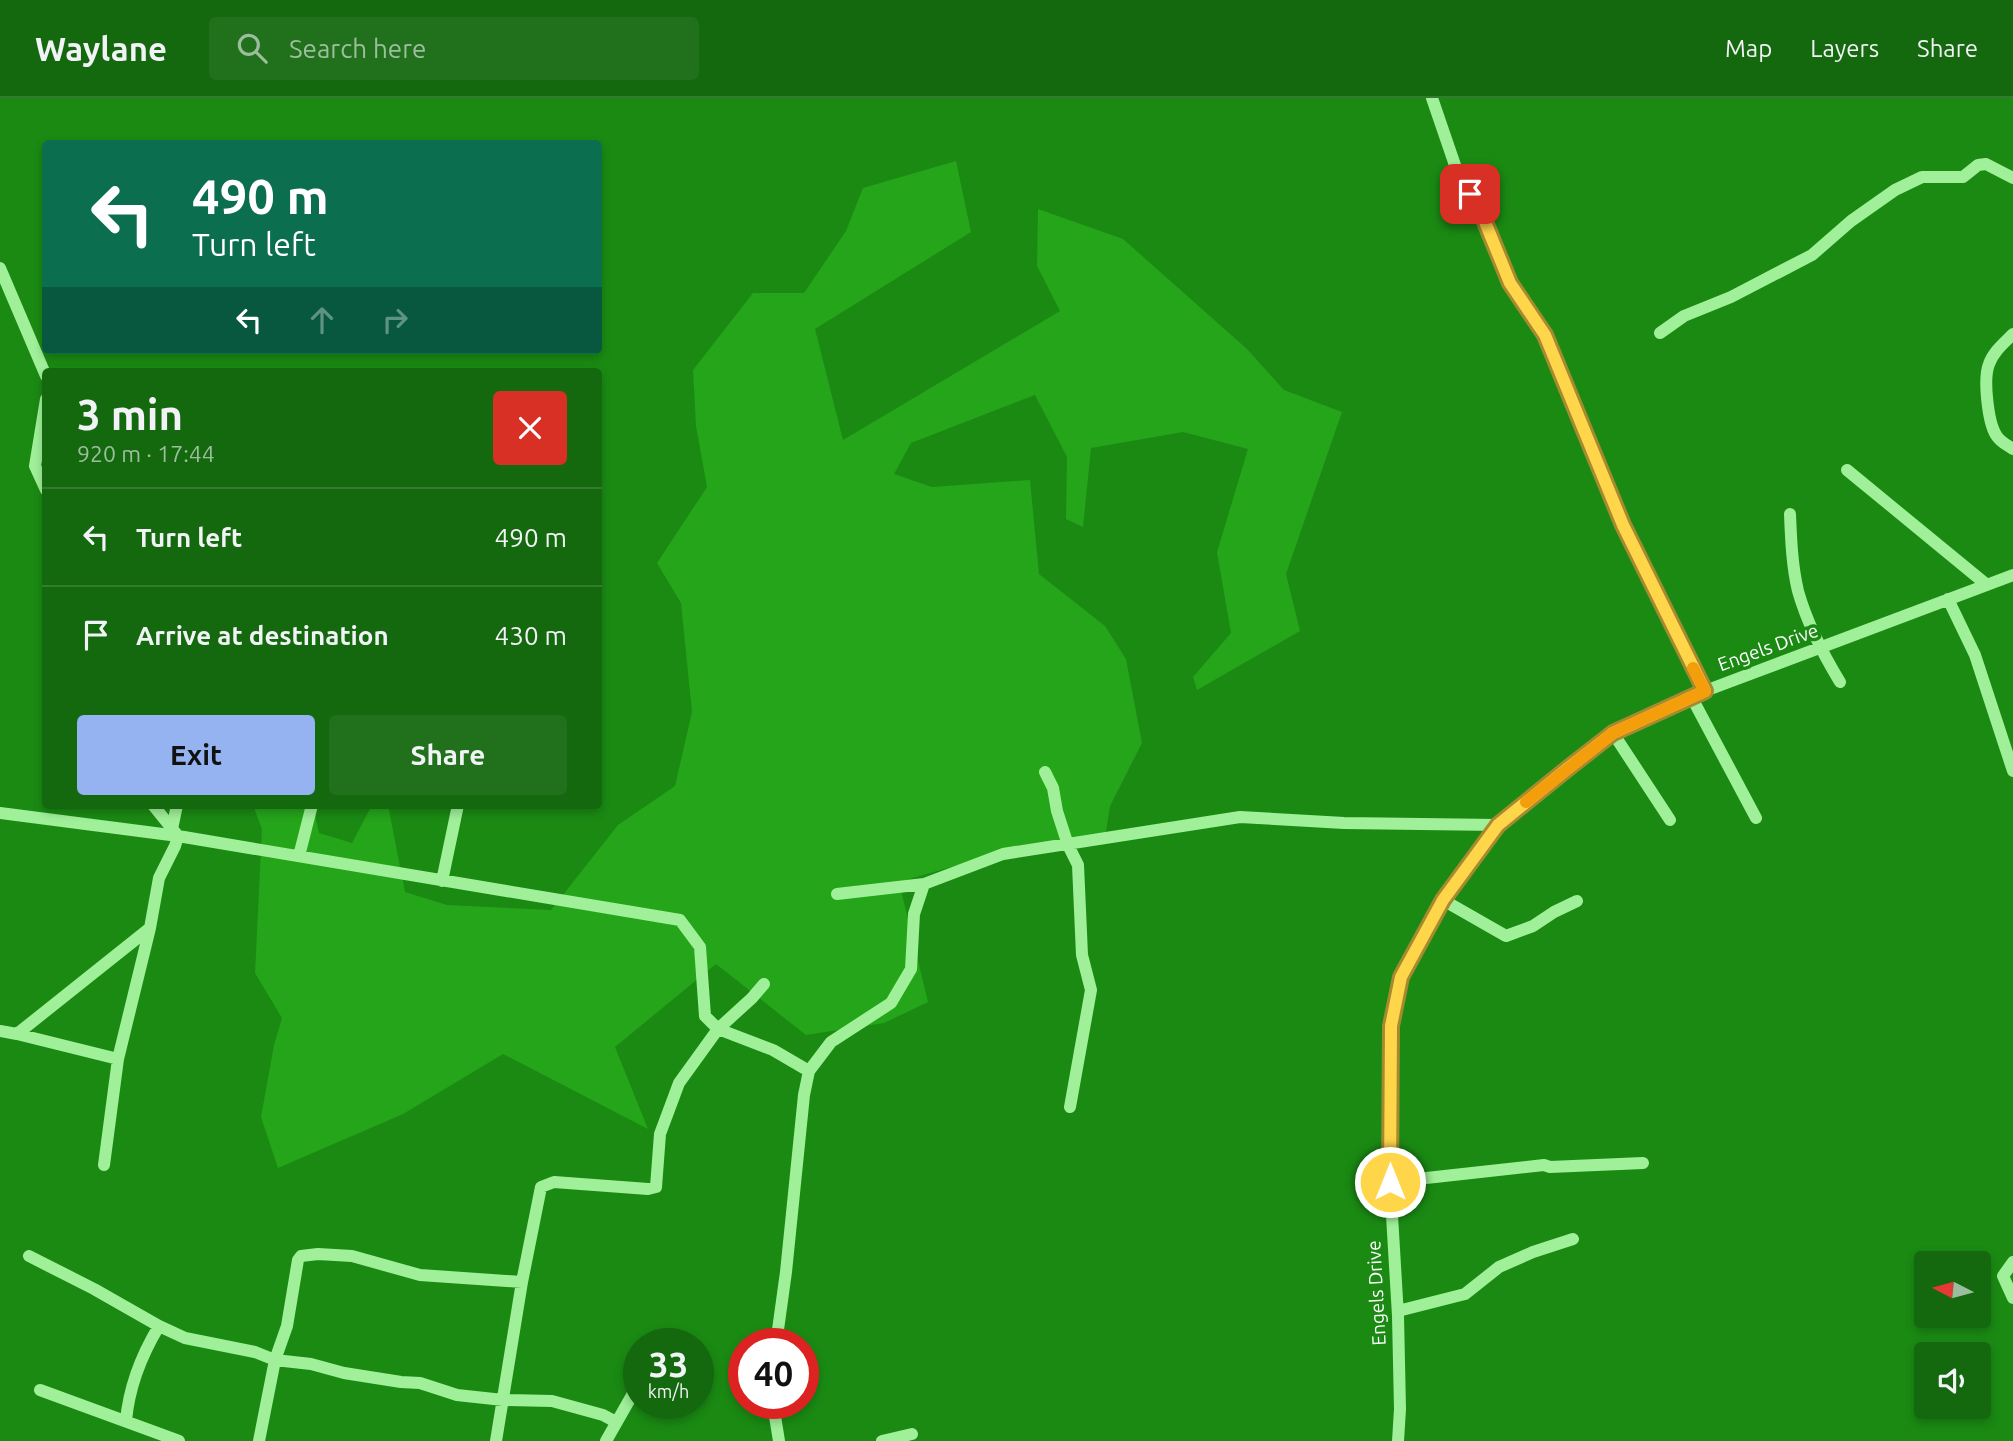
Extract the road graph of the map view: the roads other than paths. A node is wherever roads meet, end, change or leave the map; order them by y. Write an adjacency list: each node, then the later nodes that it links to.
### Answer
1 (1432, 98): 17 (street)
2 (2013, 178): 4 (street)
3 (0, 268): 6 (street)
4 (1660, 333)
5 (2013, 334): 8 (street)
6 (43, 368)
7 (42, 424): 10 (street)
8 (2013, 449)
9 (1847, 470): 13 (street)
10 (42, 481)
11 (1790, 514): 15 (street)
12 (2013, 575): 13 (street, Engels Drive)
13 (1987, 585): 14 (street, Engels Drive)
14 (1948, 599): 15 (street, Engels Drive); 20 (street)
15 (1820, 648): 16 (street); 17 (street, Engels Drive)
16 (1840, 682)
17 (1705, 691): 18 (street, Engels Drive)
18 (1692, 698): 19 (street, Engels Drive); 27 (street)
19 (1613, 733): 28 (street); 29 (street, Engels Drive)
20 (2013, 771)
21 (1045, 772): 31 (street)
22 (156, 809): 30 (street)
23 (177, 809): 30 (street)
24 (311, 809): 32 (street)
25 (457, 809): 33 (street)
26 (0, 813): 30 (street)
27 (1756, 818)
28 (1670, 820)
29 (1498, 825): 31 (street); 36 (street, Engels Drive)
30 (175, 832): 32 (street); 38 (street)
31 (1068, 845): 34 (street); 45 (street)
32 (299, 856): 33 (street)
33 (442, 881): 40 (street)
34 (924, 884): 35 (street); 44 (street)
35 (836, 894)
36 (1443, 900): 37 (street); 48 (street, Engels Drive)
37 (1577, 901)
38 (150, 928): 42 (street); 43 (street)
39 (764, 984): 40 (street)
40 (718, 1029): 44 (street); 52 (street)
41 (0, 1031): 42 (street)
42 (17, 1034): 43 (street)
43 (118, 1059): 47 (street)
44 (809, 1071): 56 (street)
45 (1070, 1107)
46 (1643, 1163): 48 (street)
47 (104, 1165)
48 (1390, 1182): 54 (street, Engels Drive)
49 (1573, 1239): 54 (street)
50 (29, 1256): 55 (street)
51 (2013, 1262): 53 (street)
52 (522, 1282): 57 (street); 59 (street)
53 (2013, 1298)
54 (1398, 1311): 71 (street, Engels Drive)
55 (159, 1326): 57 (street); 62 (street)
56 (778, 1328)
57 (275, 1360): 59 (street); 66 (street)
58 (40, 1390): 62 (street)
59 (503, 1400): 63 (street); 67 (street)
60 (623, 1409): 63 (street)
61 (775, 1419): 69 (street)
62 (126, 1421): 65 (street)
63 (615, 1422): 68 (street)
64 (912, 1434): 70 (street)
65 (180, 1441)
66 (259, 1441)
67 (496, 1441)
68 (606, 1441)
69 (779, 1441)
70 (882, 1441)
71 (1398, 1441)

